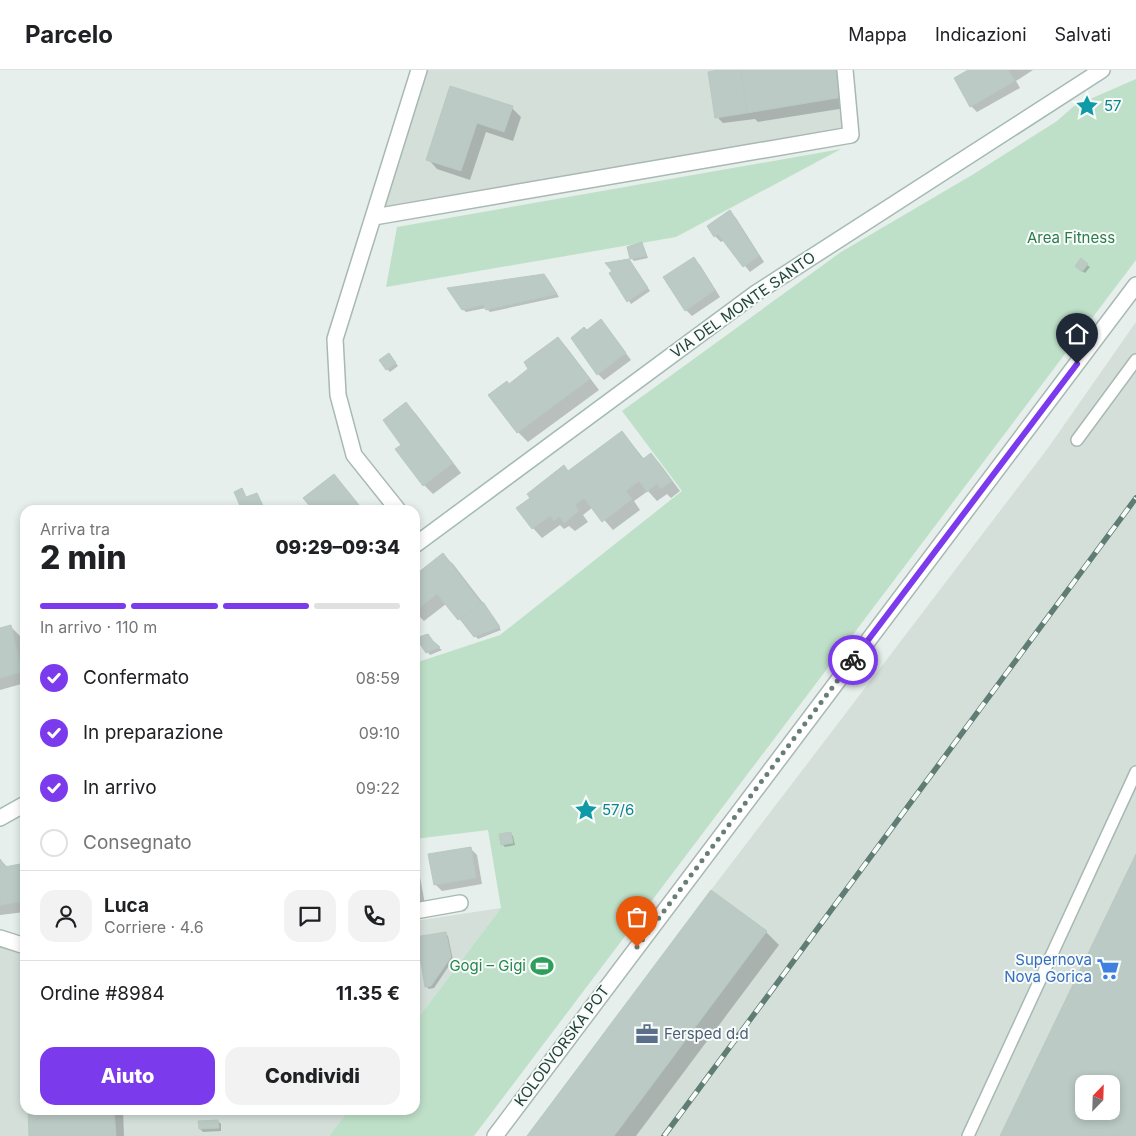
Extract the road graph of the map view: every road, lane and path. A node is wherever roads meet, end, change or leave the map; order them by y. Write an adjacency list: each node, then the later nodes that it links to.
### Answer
1 (419, 70): 4 (street)
2 (845, 70): 4 (street)
3 (1102, 70): 9 (street, VIA DEL MONTE SANTO)
4 (374, 217): 8 (street)
5 (1136, 286): 17 (street, KOLODVORSKA POT)
6 (1136, 360): 7 (lane)
7 (1077, 440)
8 (394, 505)
9 (420, 537)
10 (1136, 772): 18 (lane)
11 (20, 807): 12 (street)
12 (0, 818)
13 (460, 903): 14 (street)
14 (420, 910)
15 (0, 938): 16 (street)
16 (20, 944)
17 (495, 1136)
18 (968, 1136)

